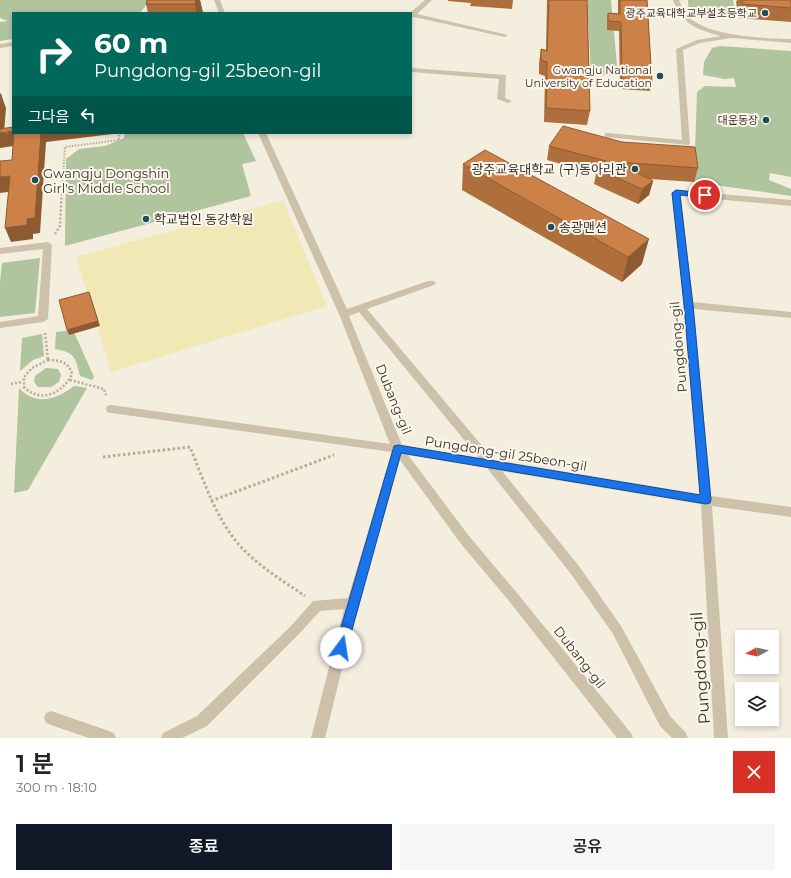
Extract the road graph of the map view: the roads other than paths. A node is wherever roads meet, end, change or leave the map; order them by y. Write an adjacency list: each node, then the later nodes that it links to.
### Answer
1 (218, 0): 4 (lane)
2 (429, 0): 5 (lane)
3 (676, 0): 7 (lane)
4 (222, 12)
5 (412, 16): 6 (lane)
6 (505, 35)
7 (728, 37): 8 (lane); 14 (lane)
8 (791, 41)
9 (12, 44): 10 (lane)
10 (0, 46)
11 (412, 70): 12 (lane)
12 (508, 101)
13 (262, 134): 20 (lane, Dubang-gil)
14 (608, 136)
15 (791, 202): 18 (lane, Pungdong-gil)
16 (0, 251): 22 (lane)
17 (431, 283): 19 (lane)
18 (689, 305): 21 (lane); 26 (lane, Pungdong-gil)
19 (361, 308): 20 (lane); 25 (lane)
20 (344, 314): 24 (lane, Dubang-gil)
21 (791, 315)
22 (0, 325)
23 (111, 409): 24 (lane, Pungdong-gil 25beon-gil)
24 (398, 449): 25 (lane, Pungdong-gil 25beon-gil); 28 (lane); 33 (lane, Dubang-gil)
25 (491, 464): 26 (lane, Pungdong-gil 25beon-gil); 34 (lane)
26 (706, 500): 27 (lane); 35 (lane, Pungdong-gil)
27 (791, 512)
28 (352, 603): 31 (lane); 32 (lane)
29 (51, 718): 30 (lane)
30 (109, 738)
31 (168, 738)
32 (318, 738)
33 (626, 738)
34 (681, 738)
35 (721, 738)

